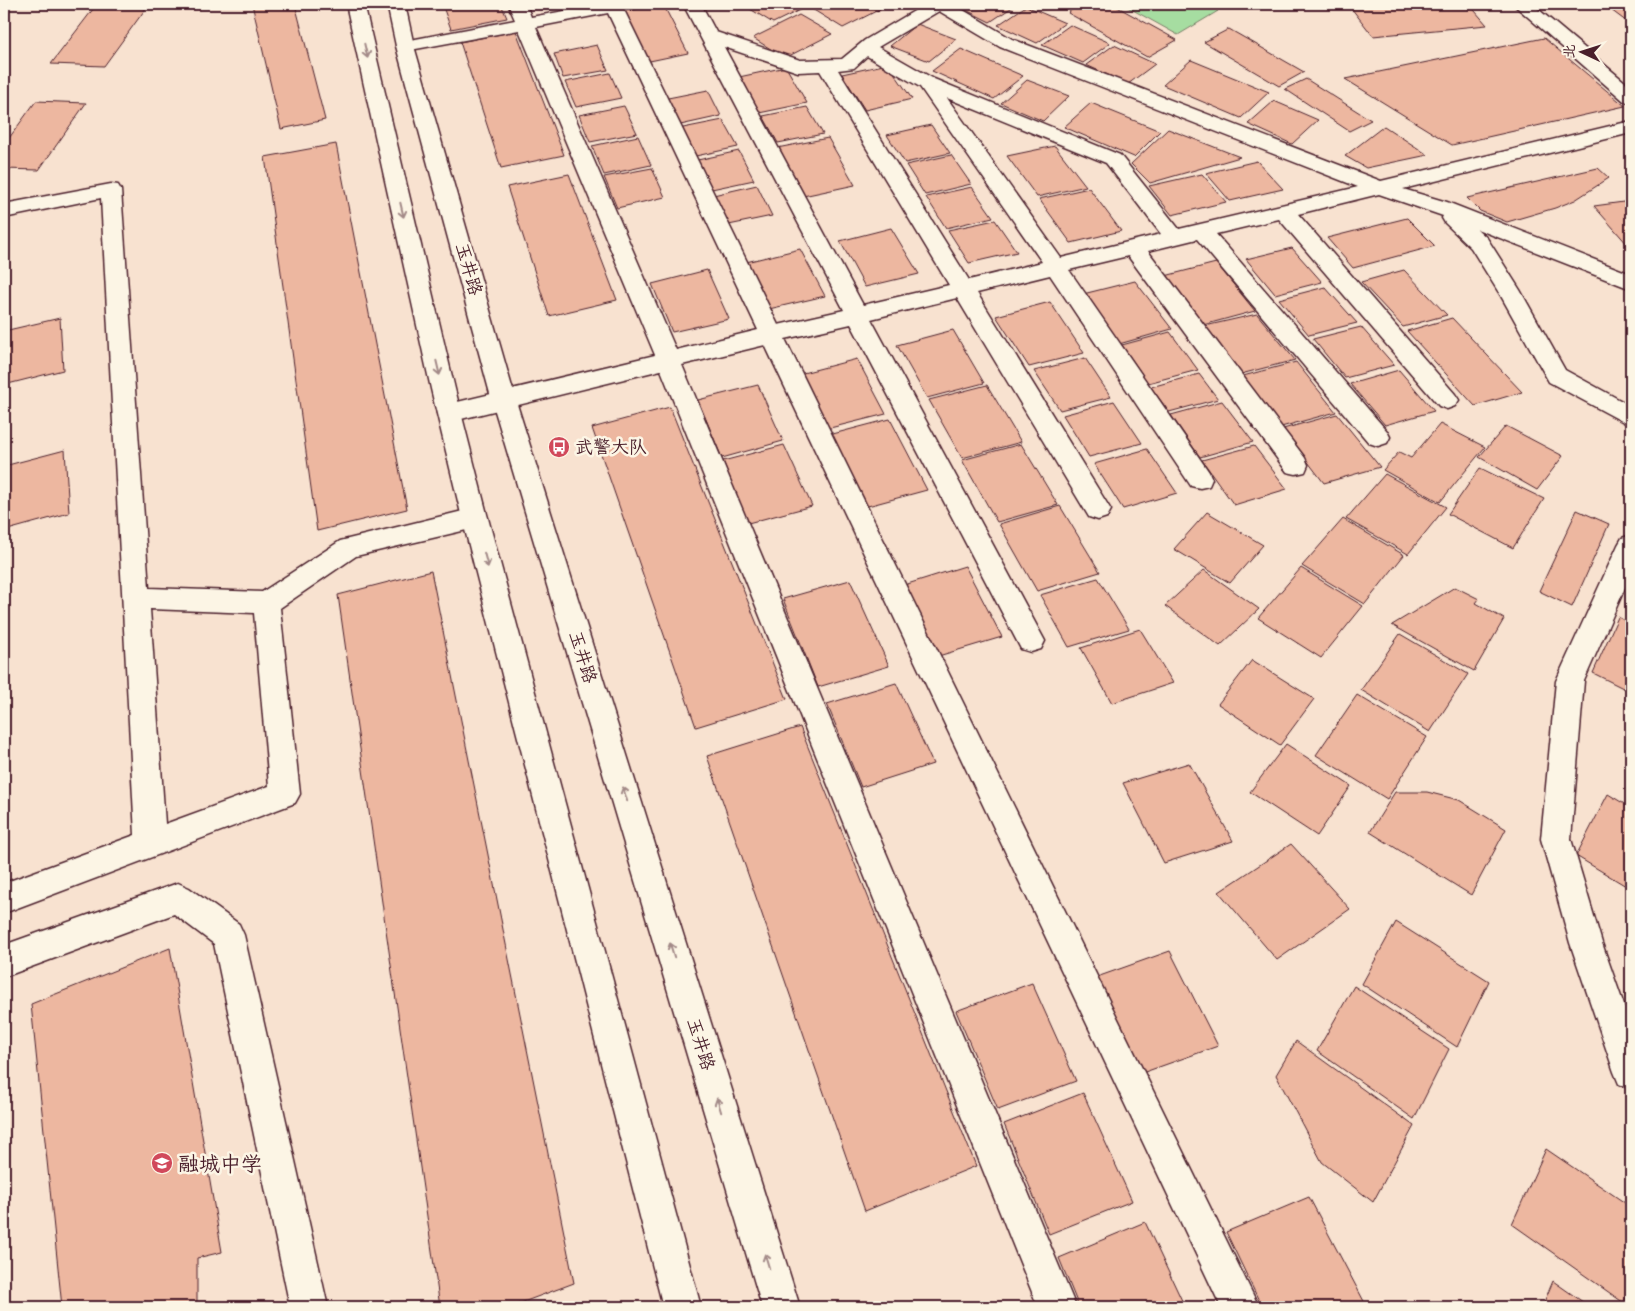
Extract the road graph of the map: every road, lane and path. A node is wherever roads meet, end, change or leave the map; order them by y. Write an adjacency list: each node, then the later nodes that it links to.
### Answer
1 (355, 4): 30 (street, one-way to 30)
2 (396, 4): 9 (street, 玉井路)
3 (692, 4): 8 (street)
4 (940, 4): 10 (street); 15 (street)
5 (1522, 4): 13 (street)
6 (618, 5): 7 (street); 26 (street)
7 (521, 13): 9 (street); 27 (street)
8 (709, 36): 11 (street); 25 (street)
9 (405, 46): 28 (street, 玉井路)
10 (866, 48): 11 (street); 12 (street)
11 (826, 64): 24 (street)
12 (927, 84): 20 (street); 22 (street)
13 (1631, 97)
14 (1631, 127): 15 (street)
15 (1380, 188): 16 (street); 18 (street)
16 (1440, 207): 23 (street); 31 (street)
17 (4, 211): 38 (street)
18 (1284, 212): 19 (street); 29 (street)
19 (1202, 231): 20 (street); 32 (street)
20 (1175, 238): 21 (street)
21 (1134, 248): 22 (street); 33 (street)
22 (1056, 267): 24 (street); 34 (street)
23 (1631, 282)
24 (964, 289): 25 (street); 35 (street)
25 (856, 315): 26 (street); 40 (street)
26 (770, 336): 27 (street); 49 (street)
27 (669, 361): 28 (street); 48 (street)
28 (504, 400): 30 (street); 47 (street, 玉井路, one-way to 28)
29 (1447, 400)
30 (449, 414): 36 (street)
31 (1630, 419)
32 (1378, 437)
33 (1296, 464)
34 (1200, 479)
35 (1098, 510)
36 (475, 518): 39 (street); 46 (street, one-way to 46)
37 (1631, 545): 44 (street)
38 (136, 598): 39 (street); 41 (street)
39 (266, 603): 41 (street)
40 (1031, 641)
41 (151, 844): 42 (street)
42 (4, 898)
43 (4, 961): 45 (street)
44 (1631, 1072)
45 (309, 1307)
46 (682, 1307)
47 (781, 1307)
48 (1057, 1307)
49 (1240, 1307)

